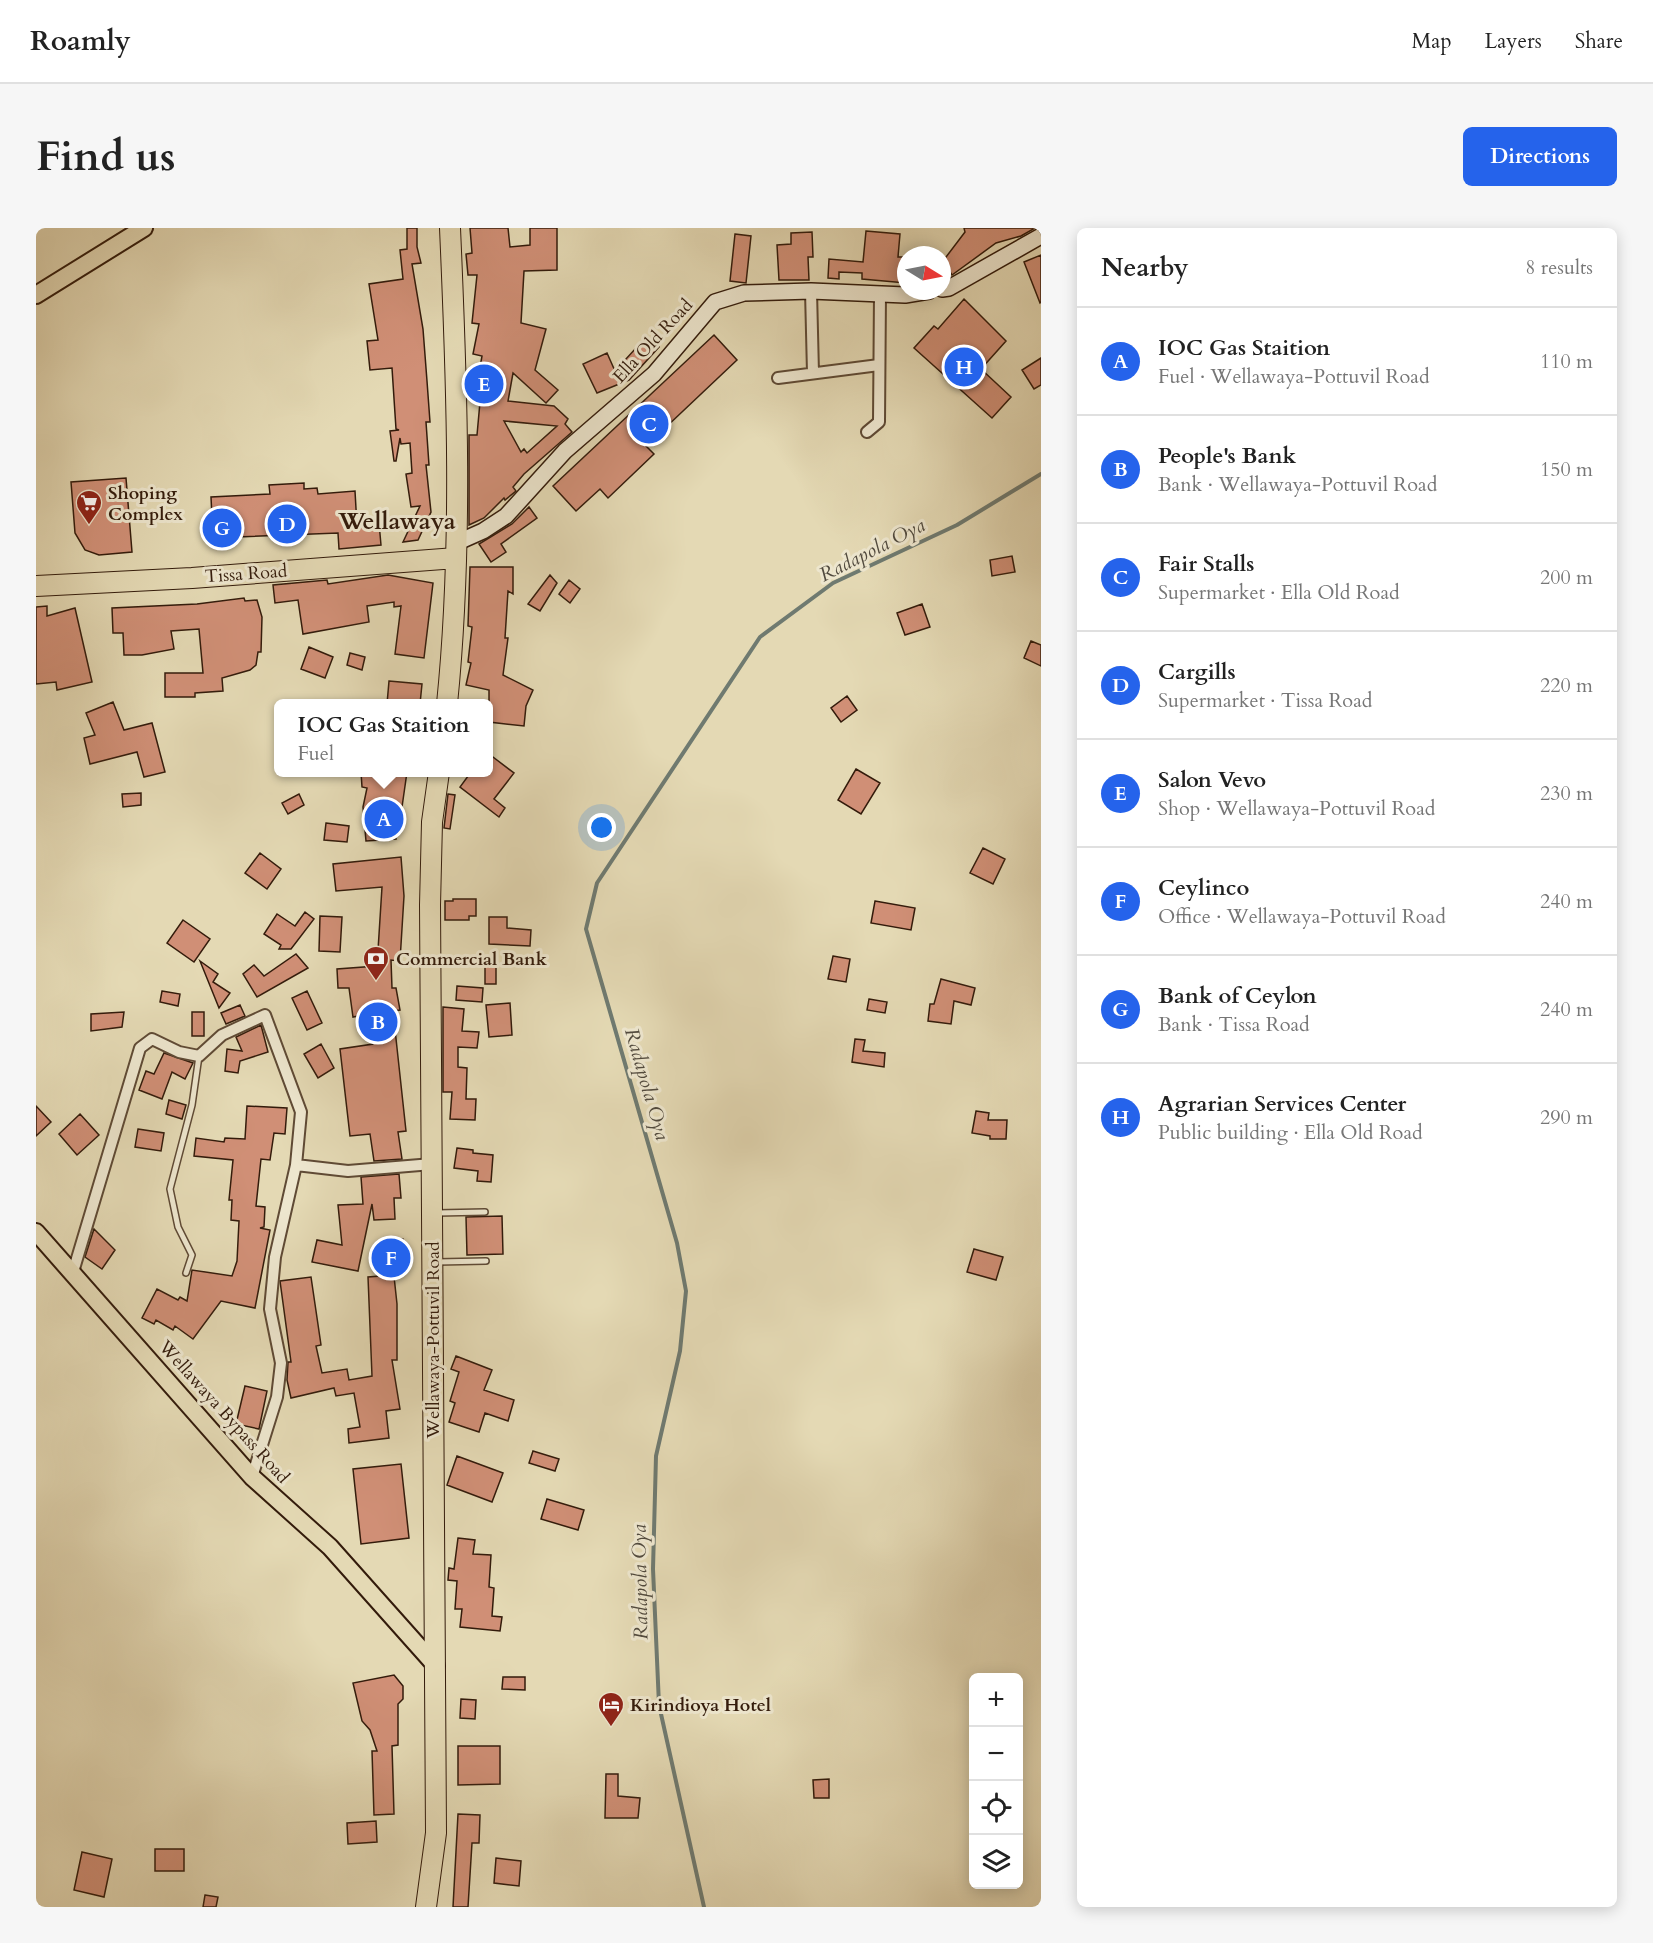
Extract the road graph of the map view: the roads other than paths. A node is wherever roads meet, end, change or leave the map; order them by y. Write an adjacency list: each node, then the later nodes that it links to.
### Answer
1 (144, 228): 7 (main road)
2 (450, 228): 13 (highway)
3 (1041, 236): 4 (main road)
4 (951, 287)
5 (811, 291): 6 (main road, Ella Old Road); 10 (street); 13 (main road, Ella Old Road)
6 (880, 294): 8 (main road, Ella Old Road); 9 (street)
7 (36, 295)
8 (897, 295)
9 (879, 365): 10 (street); 12 (street)
10 (813, 373): 11 (street)
11 (778, 378)
12 (867, 432)
13 (456, 550): 14 (highway, Tissa Road); 15 (highway)
14 (36, 586)
15 (447, 699)
16 (438, 777): 18 (highway, Wellawaya-Pottuvil Road)
17 (199, 1056): 19 (street); 25 (street); 26 (lane)
18 (432, 1164): 19 (street); 21 (highway, Wellawaya-Pottuvil Road)
19 (296, 1165): 27 (street)
20 (485, 1212): 21 (lane)
21 (433, 1213): 23 (highway, Wellawaya-Pottuvil Road)
22 (36, 1232): 25 (main road, Wellawaya Bypass Road)
23 (433, 1262): 24 (lane); 28 (highway, Wellawaya-Pottuvil Road)
24 (486, 1262)
25 (73, 1272): 27 (main road, Wellawaya Bypass Road)
26 (186, 1273)
27 (252, 1477): 28 (main road, Wellawaya Bypass Road)
28 (436, 1666): 29 (highway, Wellawaya-Pottuvil Road)
29 (426, 1907)

